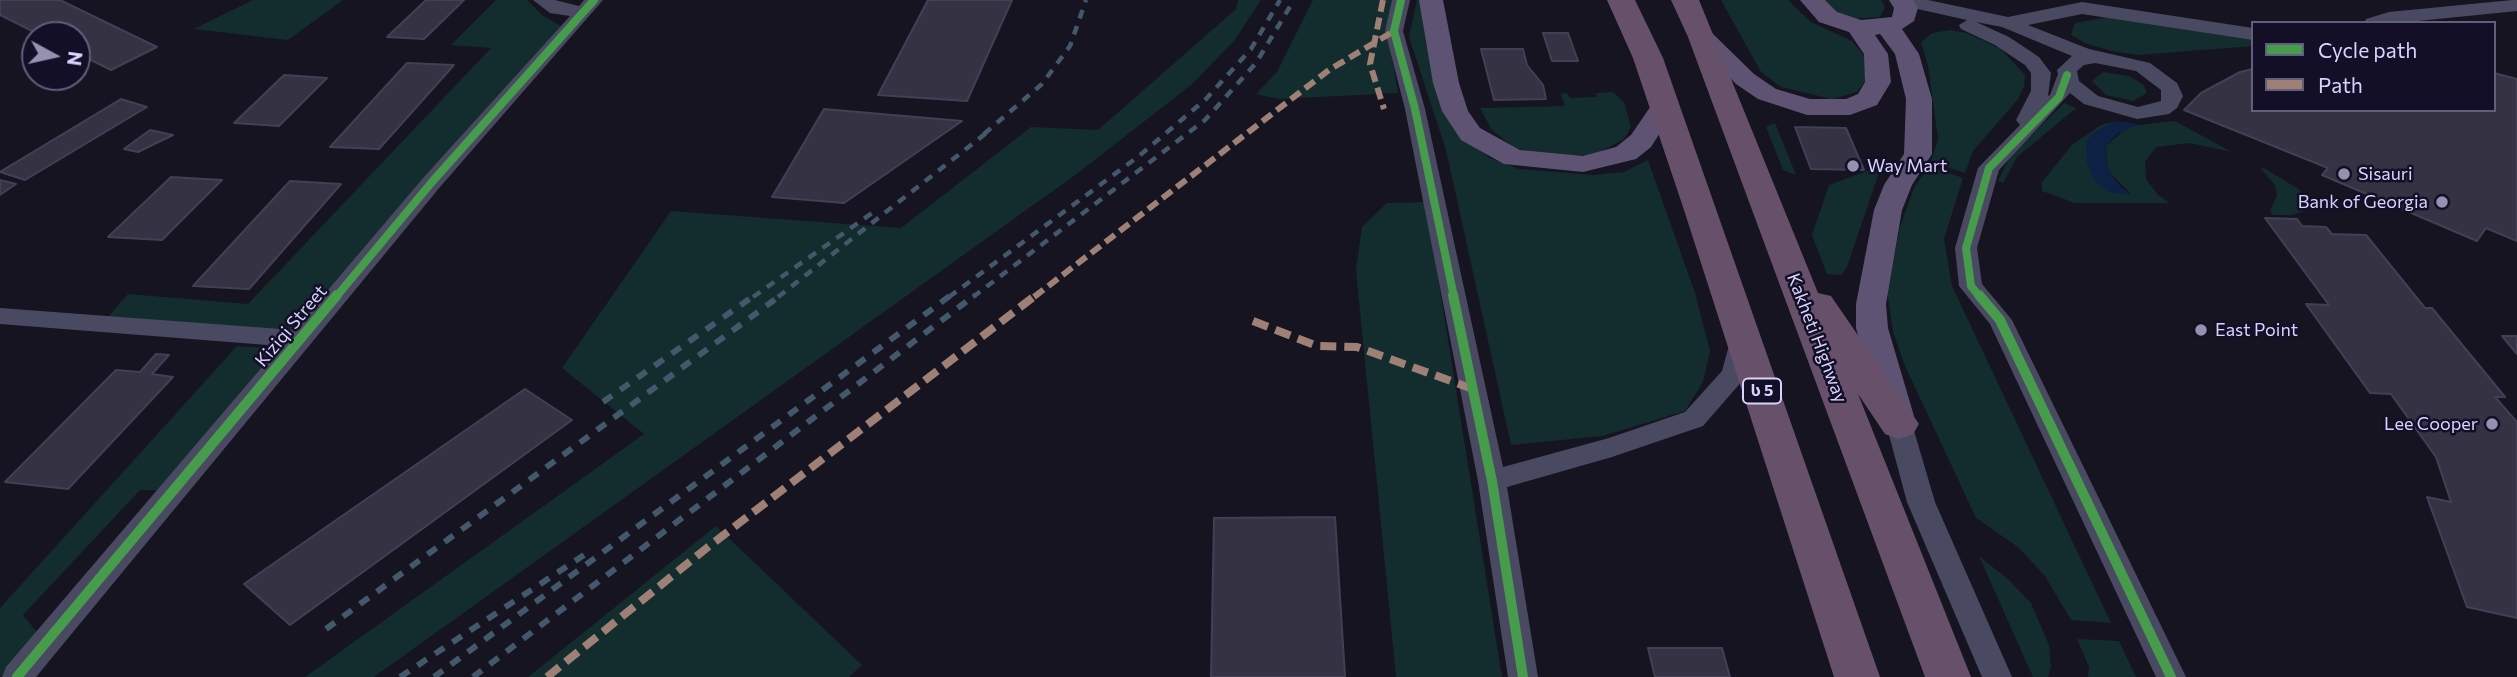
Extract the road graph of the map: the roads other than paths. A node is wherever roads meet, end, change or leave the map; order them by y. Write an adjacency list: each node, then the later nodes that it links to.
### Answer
1 (542, 0): 8 (street)
2 (1401, 0): 27 (street)
3 (1431, 0): 20 (main road)
4 (1621, 0): 20 (highway, ს 5)
5 (1685, 0): 16 (highway, Kakheti Highway)
6 (1812, 0): 14 (main road)
7 (2517, 5): 11 (street)
8 (589, 6): 25 (street, Kiziqi Street)
9 (1898, 12): 12 (street); 13 (street); 14 (main road); 26 (main road)
10 (2050, 16): 12 (street); 15 (street); 17 (street)
11 (2379, 21)
12 (2008, 23): 17 (street)
13 (1968, 26): 19 (street); 21 (street)
14 (1858, 27): 16 (main road)
15 (2251, 34)
16 (1702, 37): 22 (highway, Kakheti Highway)
17 (2061, 45): 18 (street)
18 (2094, 57): 19 (street); 19 (street)
19 (2068, 71): 21 (street)
20 (1664, 106): 24 (highway, ს 5)
21 (2019, 134): 33 (street)
22 (1786, 257): 26 (highway); 31 (highway, Kakheti Highway)
23 (0, 316): 25 (street)
24 (1743, 333): 27 (street); 30 (highway, ს 5)
25 (301, 339): 28 (street, Kiziqi Street)
26 (1899, 424): 32 (street)
27 (1492, 481): 29 (street)
28 (17, 677)
29 (1522, 677)
30 (1857, 677)
31 (1948, 677)
32 (1997, 677)
33 (2171, 677)

